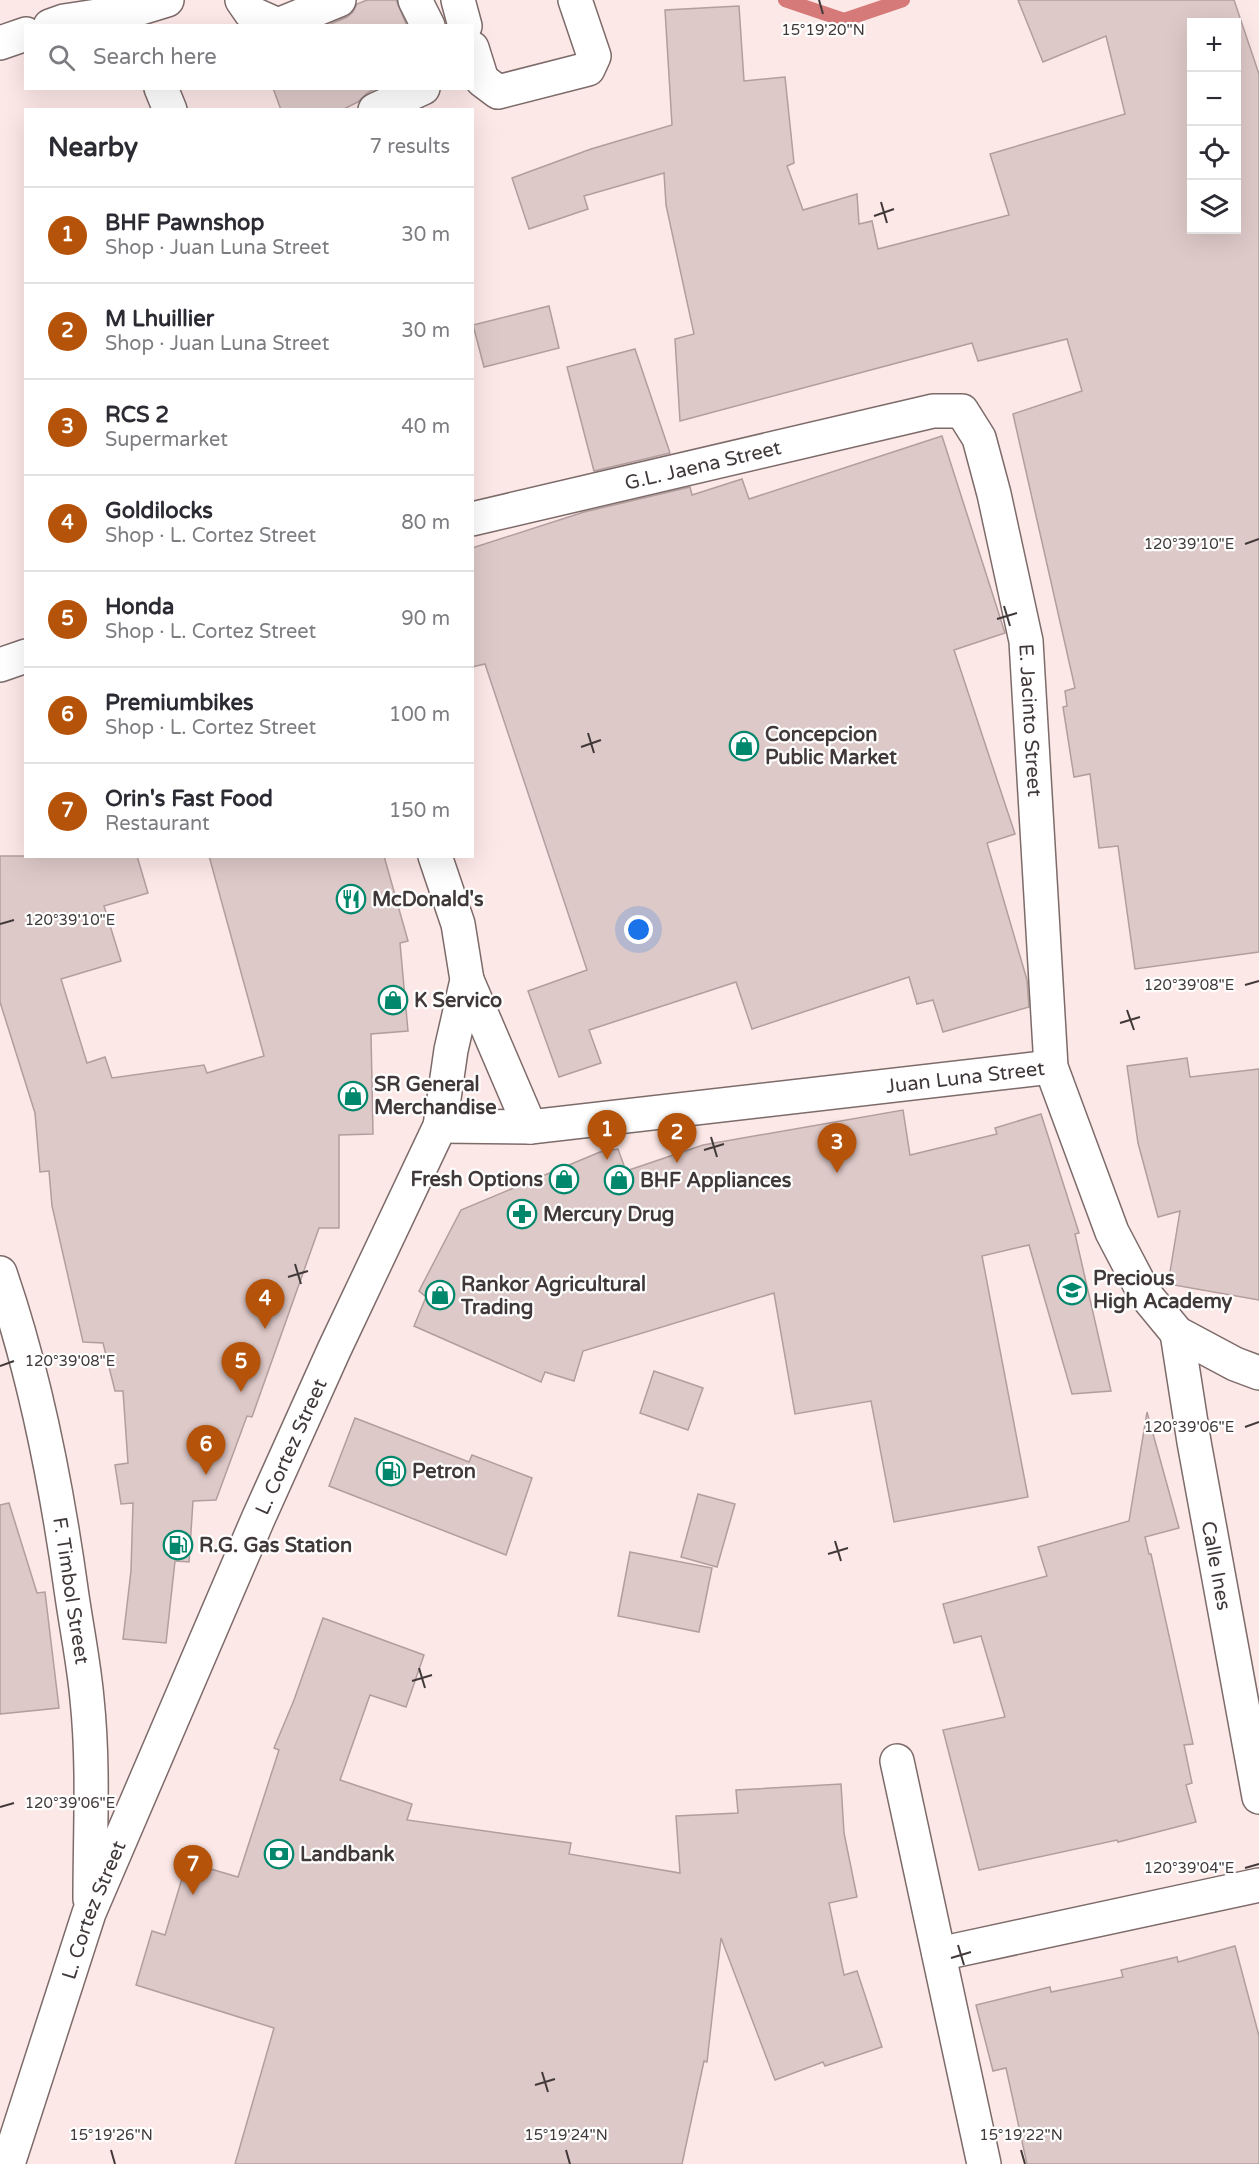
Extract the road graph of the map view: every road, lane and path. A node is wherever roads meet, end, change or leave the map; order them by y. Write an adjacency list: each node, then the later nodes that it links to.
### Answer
1 (166, 0): 7 (street)
2 (242, 0): 9 (street)
3 (339, 0): 10 (street)
4 (415, 0): 11 (street)
5 (458, 0): 12 (street)
6 (575, 0): 15 (street)
7 (131, 12): 8 (street)
8 (56, 24)
9 (276, 24)
10 (280, 24)
11 (427, 24)
12 (464, 24)
13 (24, 35): 14 (street)
14 (0, 43)
15 (474, 54)
16 (162, 90): 18 (street)
17 (419, 90): 19 (street)
18 (169, 108)
19 (379, 108)
20 (933, 411): 21 (street, G.L. Jaena Street); 26 (street, E. Jacinto Street)
21 (474, 519)
22 (24, 657): 23 (street)
23 (0, 665)
24 (436, 858): 25 (street, L. Cortez Street)
25 (467, 980): 27 (street, L. Cortez Street); 28 (street)
26 (1051, 1067): 28 (street, Juan Luna Street); 30 (street, Juan Luna Street)
27 (440, 1126): 28 (street, Juan Luna Street); 35 (street, L. Cortez Street)
28 (530, 1127)
29 (0, 1273): 35 (street, F. Timbol Street)
30 (1177, 1333): 31 (street, Juan Luna Street); 33 (street, Calle Ines)
31 (1259, 1373)
32 (897, 1761): 36 (street)
33 (1259, 1797)
34 (1259, 1885): 36 (street)
35 (89, 1913): 37 (street, L. Cortez Street)
36 (939, 1954): 38 (street)
37 (8, 2164)
38 (984, 2164)

